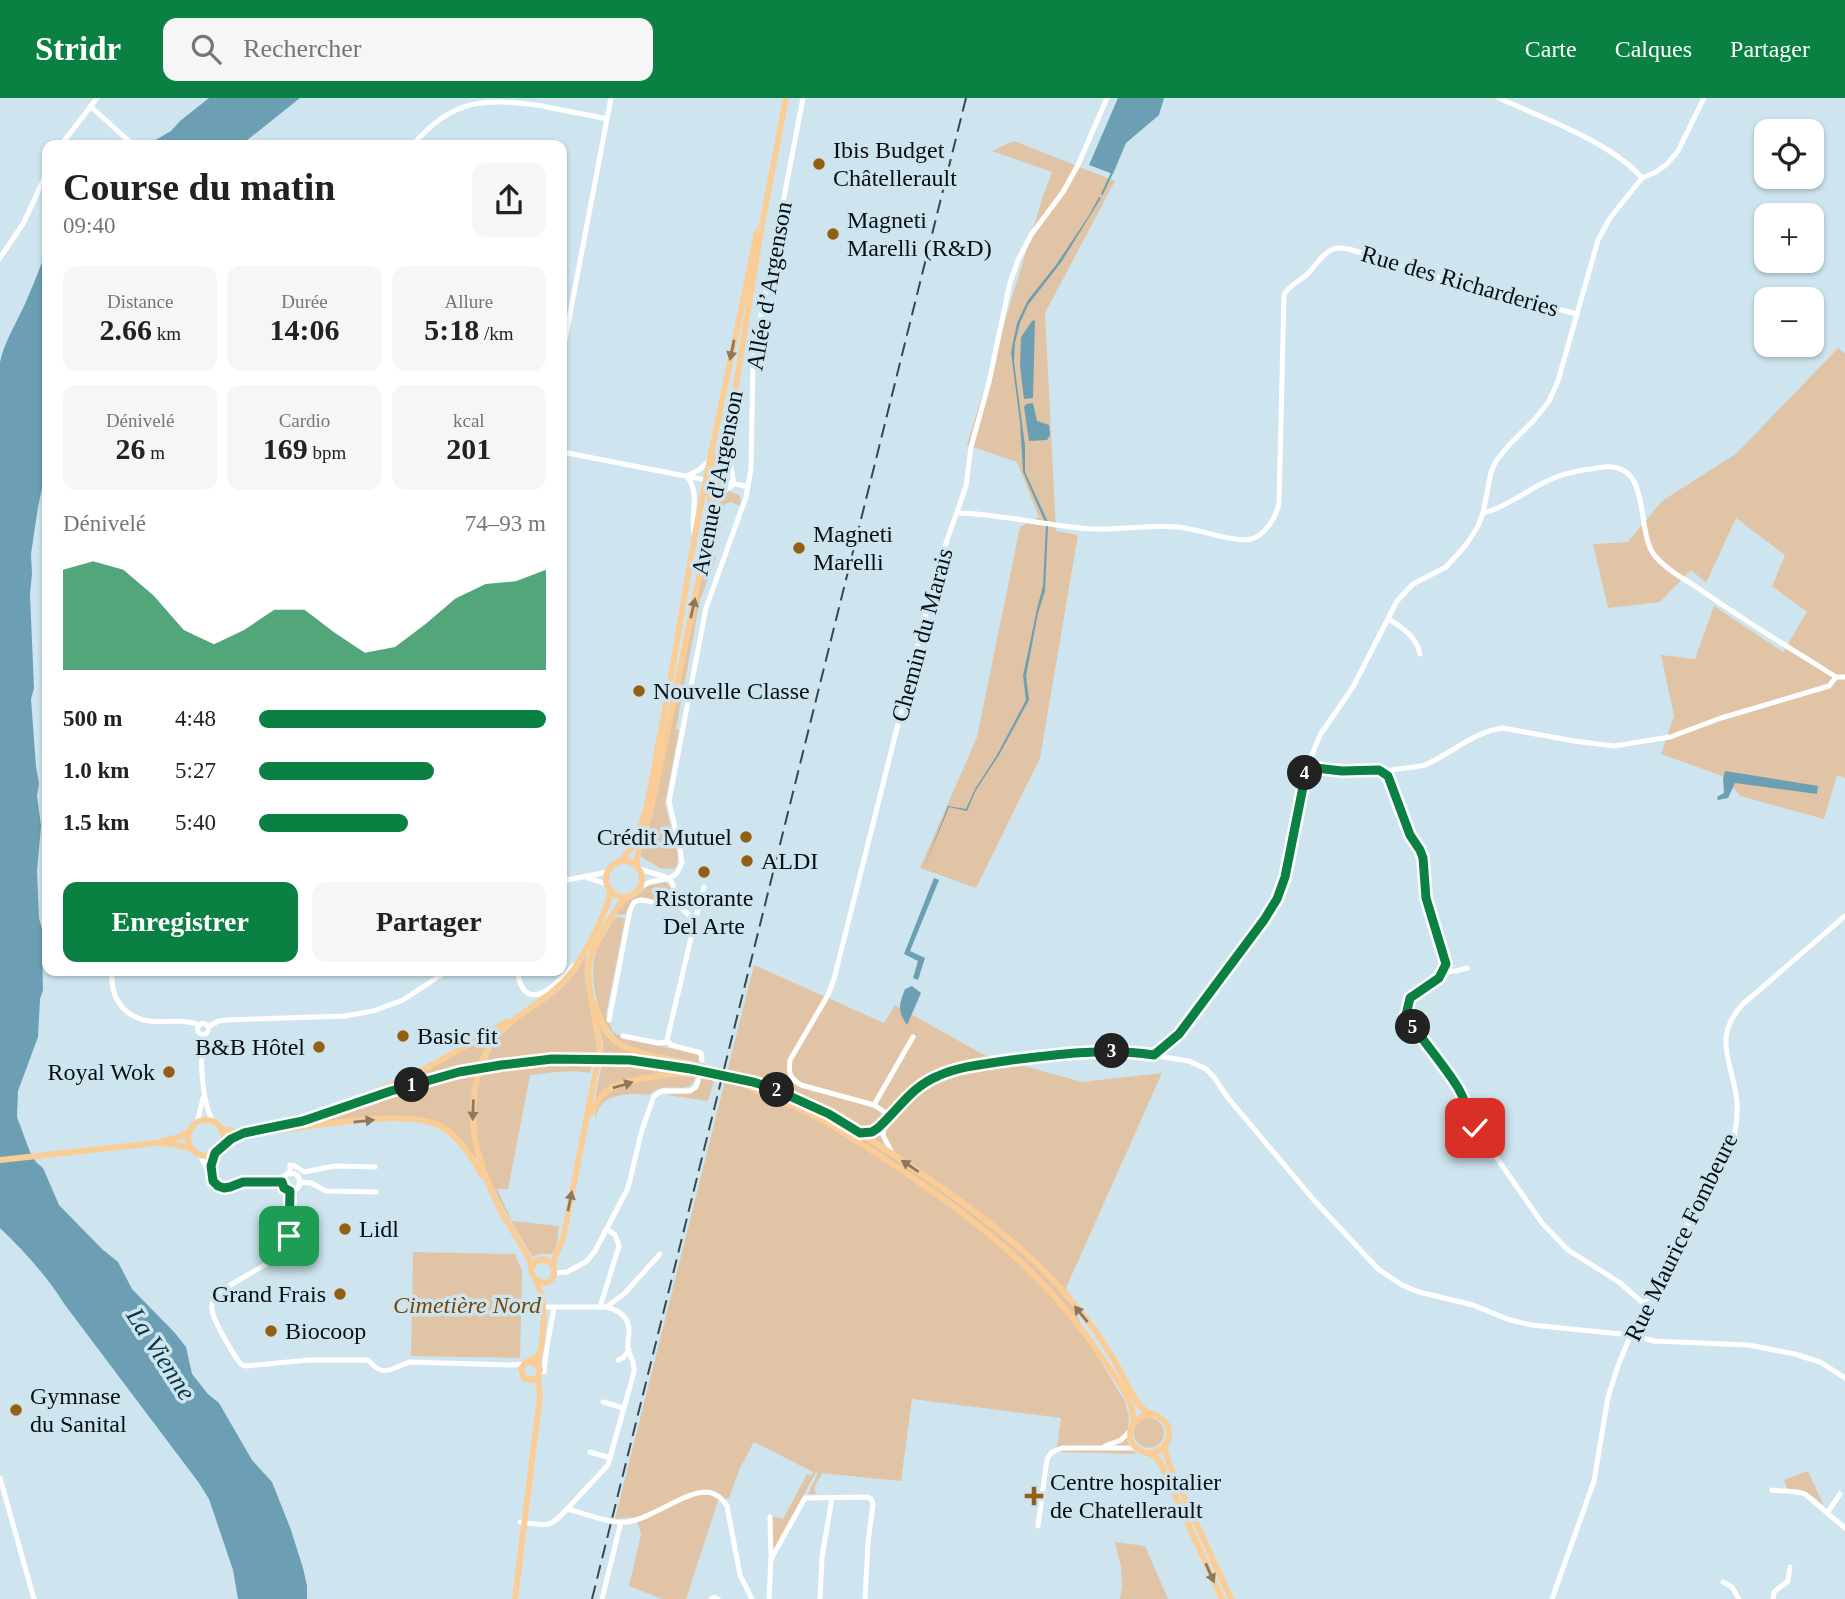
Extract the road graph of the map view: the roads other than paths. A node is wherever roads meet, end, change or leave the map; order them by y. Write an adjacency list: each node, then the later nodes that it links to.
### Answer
1 (97, 98): 8 (street)
2 (611, 98): 9 (street)
3 (784, 98): 19 (main road, Avenue d'Argenson); 21 (main road, Avenue d'Argenson, one-way to 21)
4 (803, 98): 26 (street, Allée d’Argenson)
5 (1107, 98): 29 (street, Chemin du Marais)
6 (1499, 98): 13 (street)
7 (1704, 98): 13 (street)
8 (90, 106): 10 (street); 11 (street)
9 (607, 119): 12 (street); 18 (street)
10 (65, 140)
11 (128, 140)
12 (417, 140)
13 (1642, 178): 17 (street)
14 (42, 183): 15 (street)
15 (2, 250): 16 (street)
16 (0, 258)
17 (1577, 314): 29 (street, Rue des Richarderies); 30 (street)
18 (567, 330)
19 (731, 415): 24 (main road, Avenue d'Argenson); 25 (street)
20 (567, 453): 22 (street)
21 (710, 456): 22 (street); 23 (main road, Avenue d'Argenson); 24 (main road)
22 (687, 476): 23 (street); 31 (street)
23 (706, 480): 24 (street); 28 (main road); 31 (main road, Avenue d'Argenson)
24 (719, 480): 25 (street); 27 (main road, Avenue d'Argenson)
25 (734, 484): 26 (street); 27 (street)
26 (748, 487): 42 (street, Allée d’Argenson)
27 (715, 498): 28 (main road, Avenue d'Argenson)
28 (713, 510): 39 (main road, Avenue d'Argenson, one-way to 28)
29 (958, 513): 74 (street, Chemin du Marais)
30 (1483, 513): 32 (street); 34 (street)
31 (695, 539): 38 (main road, Avenue d'Argenson)
32 (1388, 619): 33 (street); 36 (street)
33 (1420, 654)
34 (1836, 677): 35 (street); 37 (street)
35 (1845, 677)
36 (1307, 767): 37 (street); 68 (street)
37 (1384, 773): 54 (street)
38 (621, 861): 39 (main road); 40 (main road)
39 (638, 868): 42 (street); 44 (main road)
40 (607, 872): 41 (street); 46 (main road)
41 (585, 877): 43 (street); 46 (street)
42 (670, 878): 44 (street); 48 (street)
43 (567, 880)
44 (640, 887): 47 (main road)
45 (704, 887): 50 (street)
46 (609, 888): 47 (main road); 51 (main road)
47 (626, 897): 60 (main road)
48 (675, 902): 50 (street); 61 (street)
49 (1845, 916): 107 (street, Rue Maurice Fombeure)
50 (695, 921): 67 (street)
51 (582, 955): 53 (street); 59 (main road)
52 (1467, 968): 54 (street)
53 (567, 971)
54 (1442, 972): 107 (street)
55 (112, 976): 62 (street)
56 (439, 976): 63 (street)
57 (518, 976): 58 (street)
58 (562, 976)
59 (546, 997): 75 (main road); 99 (main road, one-way to 99)
60 (592, 998): 70 (main road); 85 (main road)
61 (609, 1020)
62 (200, 1025): 63 (street); 64 (street)
63 (208, 1027): 64 (street)
64 (203, 1035): 73 (street)
65 (623, 1036): 67 (street)
66 (913, 1037): 74 (street)
67 (668, 1042): 69 (street)
68 (1154, 1055): 76 (street); 111 (street)
69 (702, 1060)
70 (715, 1074): 72 (main road); 75 (main road); 85 (main road, one-way to 70)
71 (698, 1080): 100 (street)
72 (737, 1080): 84 (main road); 125 (main road)
73 (204, 1091): 77 (street); 79 (street)
74 (874, 1105): 76 (street, Chemin du Marais)
75 (345, 1107): 80 (main road)
76 (889, 1115): 78 (street)
77 (213, 1122): 79 (main road); 81 (main road)
78 (885, 1122): 84 (street); 89 (street)
79 (197, 1124): 82 (main road)
80 (272, 1128): 83 (main road); 99 (main road, one-way to 99)
81 (221, 1129): 83 (main road); 88 (main road)
82 (190, 1131): 86 (main road); 87 (main road)
83 (244, 1133): 88 (main road)
84 (860, 1133): 89 (main road)
85 (584, 1135): 102 (main road, one-way to 85)
86 (156, 1143): 87 (main road); 91 (main road)
87 (192, 1150): 90 (main road)
88 (218, 1151): 90 (main road); 94 (street)
89 (892, 1153): 124 (main road, one-way to 89)
90 (200, 1155): 94 (street)
91 (0, 1160)
92 (375, 1167): 93 (street)
93 (290, 1174): 95 (street); 96 (street)
94 (213, 1181): 95 (street)
95 (282, 1182): 97 (street)
96 (299, 1182): 97 (street); 98 (street)
97 (290, 1191): 116 (street)
98 (376, 1192)
99 (492, 1192): 103 (main road)
100 (607, 1229): 104 (street); 109 (street)
101 (660, 1254): 109 (street)
102 (553, 1265): 103 (main road); 104 (main road)
103 (532, 1266): 105 (main road)
104 (554, 1273): 106 (main road)
105 (535, 1280): 106 (main road); 108 (main road)
106 (549, 1280): 108 (main road)
107 (1644, 1304): 111 (street, Rue Maurice Fombeure)
108 (542, 1305): 110 (street); 113 (main road)
109 (603, 1307): 110 (street); 112 (street)
110 (554, 1308): 119 (street)
111 (1631, 1335): 120 (street); 158 (street, Rue Maurice Fombeure)
112 (629, 1350): 114 (street); 123 (street)
113 (538, 1356): 115 (main road); 117 (main road)
114 (618, 1360)
115 (526, 1363): 116 (street); 117 (main road); 118 (main road)
116 (514, 1365): 118 (street)
117 (538, 1366): 119 (main road)
118 (521, 1373): 121 (main road)
119 (541, 1374): 121 (main road); 141 (main road)
120 (1845, 1378)
121 (530, 1380): 141 (main road)
122 (603, 1402): 123 (street)
123 (623, 1408): 131 (street)
124 (1156, 1415): 125 (main road); 126 (main road)
125 (1132, 1427): 127 (street); 128 (main road)
126 (1166, 1445): 130 (main road); 157 (main road)
127 (1084, 1448): 128 (street); 142 (street)
128 (1138, 1448): 130 (main road)
129 (590, 1452): 131 (street)
130 (1147, 1453): 156 (main road, one-way to 156)
131 (610, 1458): 137 (street)
132 (0, 1478): 133 (street)
133 (1, 1486): 147 (street)
134 (1772, 1490): 138 (street)
135 (1840, 1494): 138 (street)
136 (832, 1497): 144 (street); 154 (street); 155 (street)
137 (567, 1509): 140 (street); 141 (street)
138 (1827, 1513): 143 (street)
139 (770, 1517): 144 (street)
140 (621, 1522): 149 (street); 152 (street)
141 (522, 1524): 148 (main road)
142 (1038, 1526)
143 (1845, 1528)
144 (771, 1559): 153 (street)
145 (1790, 1567): 160 (street)
146 (1723, 1582): 159 (street)
147 (34, 1599)
148 (513, 1599)
149 (602, 1599)
150 (711, 1599): 151 (street)
151 (718, 1599)
152 (752, 1599)
153 (769, 1599)
154 (820, 1599)
155 (865, 1599)
156 (1222, 1599)
157 (1231, 1599)
158 (1552, 1599)
159 (1739, 1599)
160 (1773, 1599)

